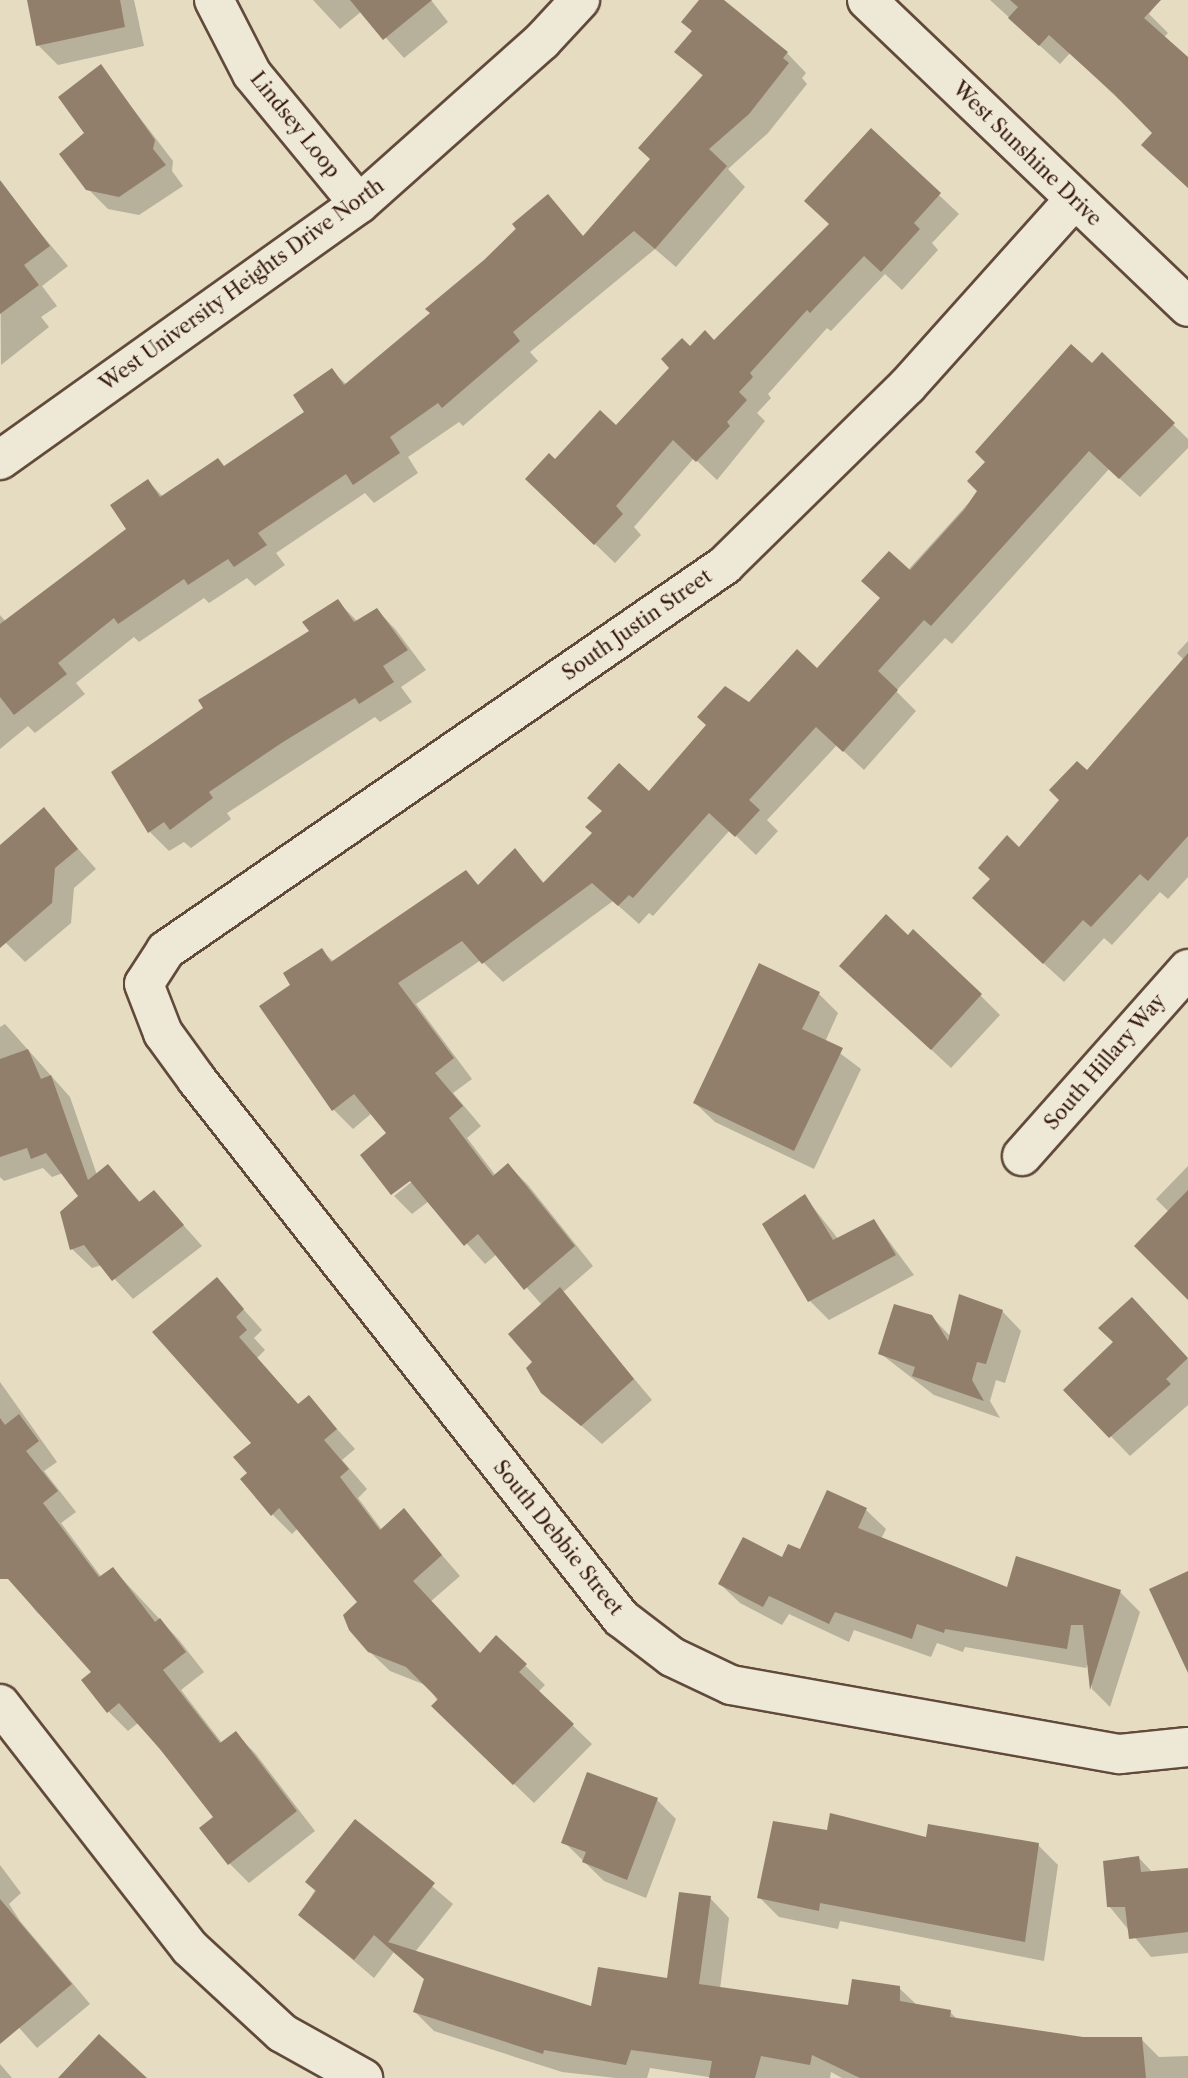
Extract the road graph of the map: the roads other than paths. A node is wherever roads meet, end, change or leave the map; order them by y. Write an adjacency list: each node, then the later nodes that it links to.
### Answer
1 (214, 0): 5 (street, Lindsey Loop)
2 (580, 0): 5 (street, West University Heights Drive North)
3 (867, 0): 4 (street, West Sunshine Drive)
4 (1074, 200): 6 (street, West Sunshine Drive); 9 (street, South Justin Street)
5 (359, 204): 7 (street, West University Heights Drive North)
6 (1188, 307)
7 (0, 460)
8 (1188, 969): 10 (street, South Hillary Way)
9 (144, 984): 12 (street, South Debbie Street)
10 (1022, 1156)
11 (0, 1704): 13 (street)
12 (1188, 1747)
13 (363, 2078)

